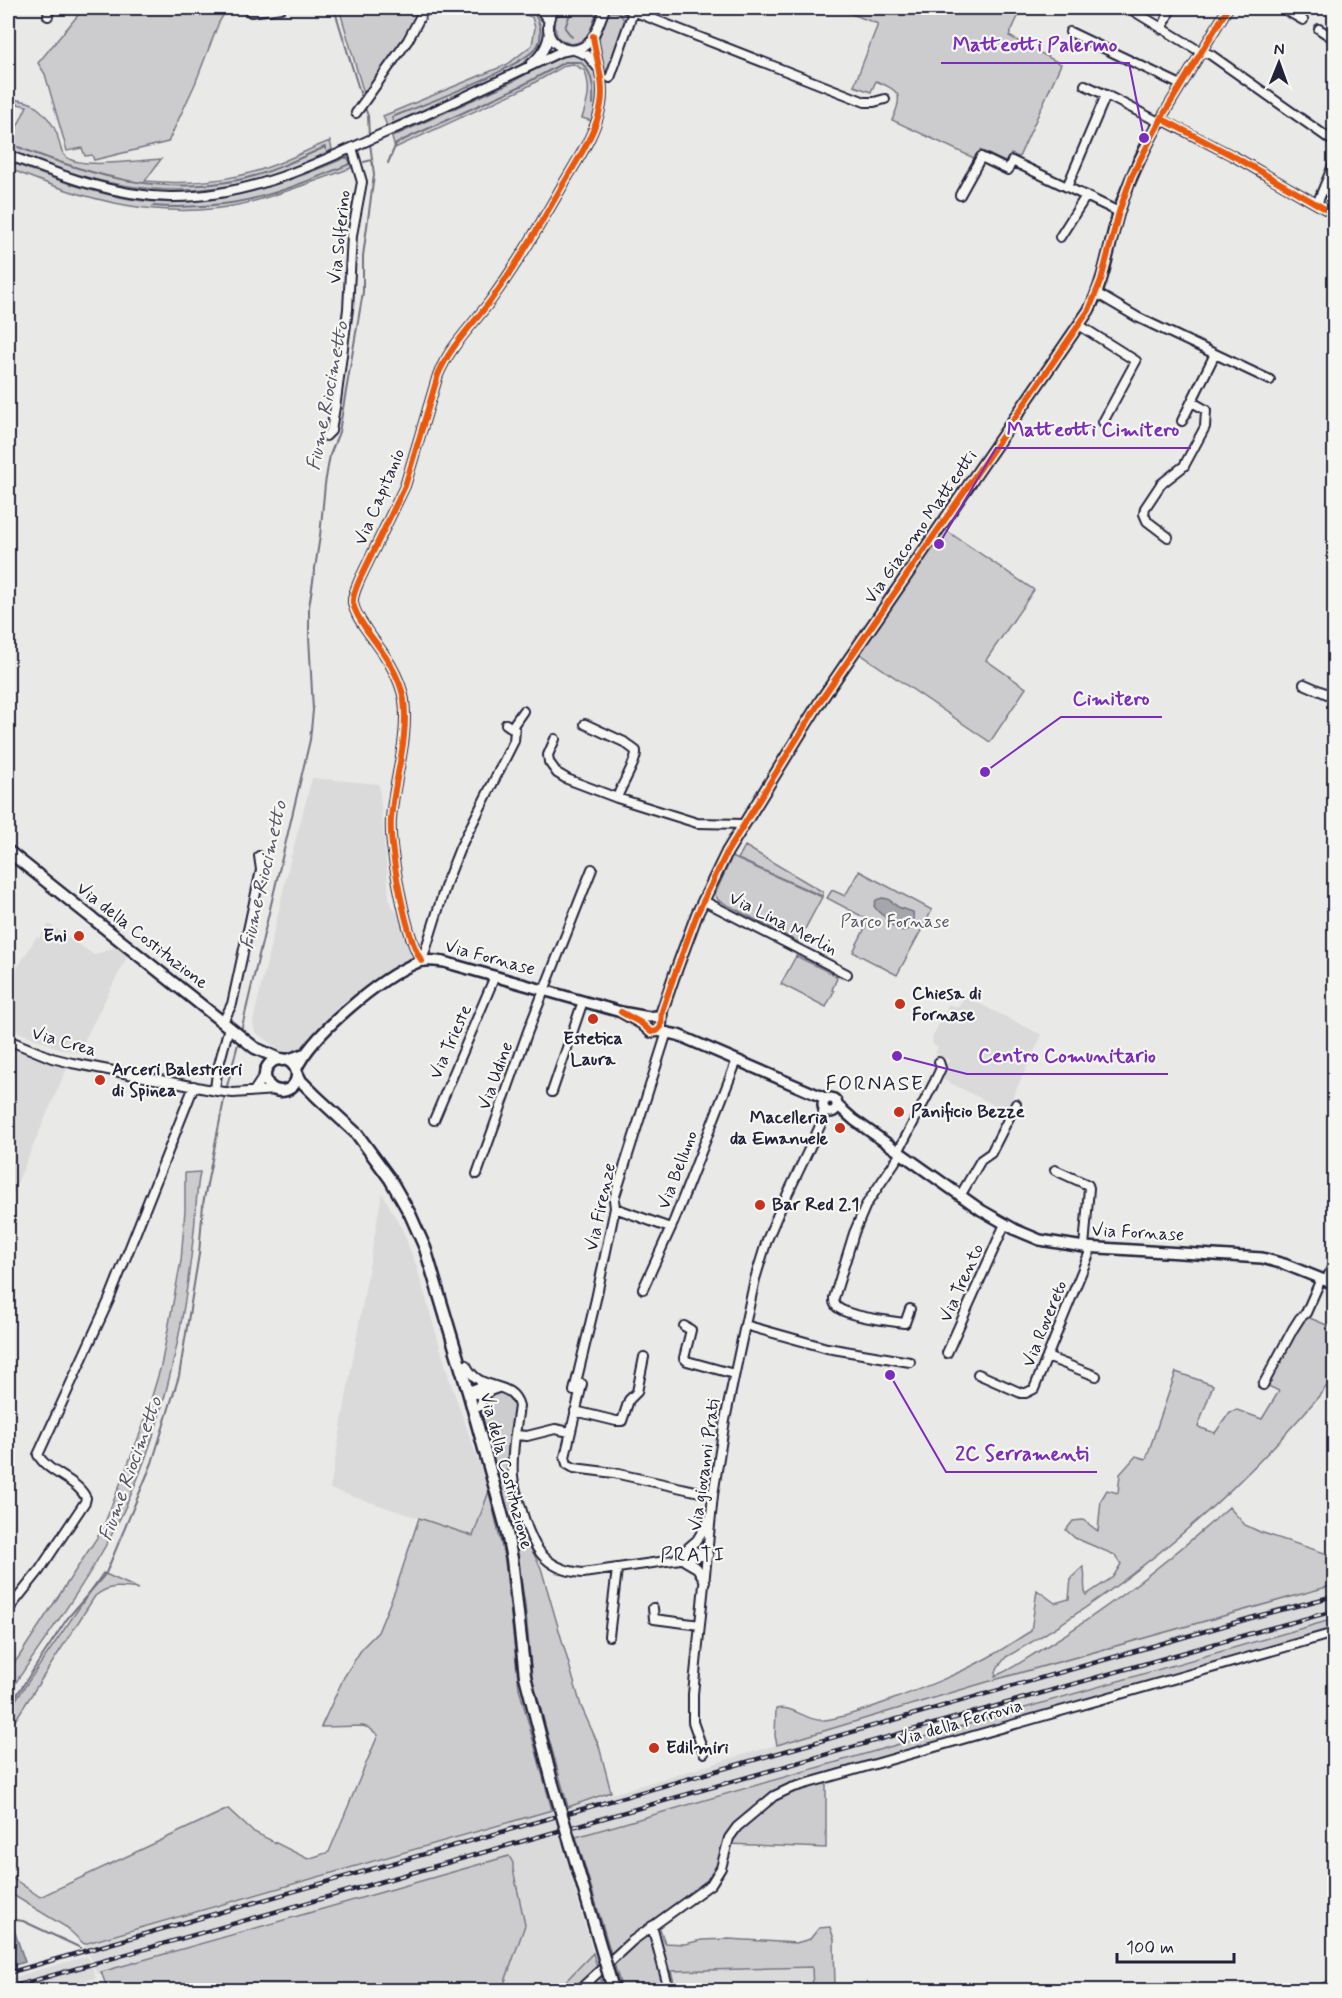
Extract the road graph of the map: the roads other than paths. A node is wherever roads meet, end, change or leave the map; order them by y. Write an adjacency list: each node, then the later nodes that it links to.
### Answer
1 (246, 8): 2 (street)
2 (281, 8)
3 (425, 8): 31 (street)
4 (539, 8): 15 (street)
5 (554, 8): 15 (street)
6 (614, 8): 13 (street)
7 (620, 8): 12 (street)
8 (1133, 8): 16 (street)
9 (1171, 8): 16 (street)
10 (1228, 8): 23 (street, Via Giacomo Matteotti)
11 (1282, 8): 14 (street)
12 (630, 9): 26 (street); 30 (street)
13 (604, 10): 20 (street)
14 (1303, 20)
15 (549, 21): 18 (street)
16 (1162, 29): 23 (street)
17 (1319, 29): 21 (street)
18 (549, 32): 22 (street); 24 (street)
19 (1070, 32): 28 (street)
20 (593, 36): 22 (street); 25 (street, Via Capitanio)
21 (1335, 39)
22 (572, 50): 24 (street); 25 (street)
23 (1200, 52): 28 (street, Via Giacomo Matteotti); 33 (street)
24 (525, 69): 34 (street)
25 (599, 71): 64 (street, Via Capitanio)
26 (609, 78)
27 (1085, 85): 29 (street)
28 (1181, 85): 32 (street, Via Giacomo Matteotti)
29 (1106, 95): 32 (street); 37 (street)
30 (885, 99)
31 (356, 113)
32 (1162, 121): 40 (street); 41 (street, Via Giacomo Matteotti)
33 (1335, 142)
34 (351, 148): 35 (street); 51 (street, Via Solferino)
35 (8, 155)
36 (1335, 163): 40 (street)
37 (1067, 187): 38 (street); 39 (street)
38 (960, 195)
39 (1086, 196): 41 (street); 43 (street)
40 (1317, 204): 42 (street)
41 (1119, 212): 44 (street, Via Giacomo Matteotti)
42 (1335, 214)
43 (1060, 237)
44 (1096, 293): 45 (street, Via Giacomo Matteotti); 46 (street)
45 (1079, 326): 50 (street); 59 (street, Via Giacomo Matteotti)
46 (1215, 354): 47 (street); 48 (street)
47 (1270, 380)
48 (1192, 402): 49 (street); 52 (street)
49 (1182, 421)
50 (1103, 422)
51 (326, 436)
52 (1168, 537)
53 (1304, 684): 54 (street)
54 (1335, 698)
55 (523, 711): 64 (street)
56 (585, 724): 58 (street)
57 (555, 739): 58 (street)
58 (617, 798): 59 (street)
59 (744, 824): 63 (street, Via Giacomo Matteotti)
60 (8, 851): 70 (main road, Via della Costituzione)
61 (258, 856): 70 (street)
62 (592, 869): 67 (street, Via Udine)
63 (704, 901): 65 (street, Via Lina Merlin); 69 (street, Via Giacomo Matteotti)
64 (422, 961): 66 (street, Via Fornase); 75 (street, Via Fornase)
65 (848, 974)
66 (495, 976): 67 (street, Via Fornase); 89 (street, Via Trieste)
67 (544, 990): 68 (street, Via Fornase); 92 (street, Via Udine)
68 (582, 1001): 69 (street, Via Fornase); 85 (street)
69 (654, 1020): 71 (street, Via Fornase); 72 (street, Via Fornase)
70 (229, 1027): 74 (main road, Via della Costituzione); 82 (street)
71 (662, 1032): 72 (street, Via Fornase); 94 (street, Via Firenze)
72 (678, 1035): 77 (street, Via Fornase)
73 (8, 1040): 81 (street, Via Crea)
74 (250, 1044): 76 (main road, Via della Costituzione); 79 (main road, Via della Costituzione)
75 (308, 1052): 76 (street, Via Fornase); 80 (street, Via Fornase)
76 (284, 1060): 79 (main road); 80 (main road)
77 (737, 1060): 88 (street, Via Fornase); 96 (street, Via Belluno)
78 (939, 1062): 90 (street)
79 (266, 1071): 83 (main road); 84 (street)
80 (296, 1071): 83 (main road); 86 (main road, Via della Costituzione)
81 (194, 1086): 82 (street, Via Crea); 130 (street)
82 (216, 1090): 84 (street, Via Crea)
83 (281, 1090): 84 (street, Via Crea); 86 (main road)
84 (254, 1091)
85 (552, 1092)
86 (317, 1097): 102 (main road, Via della Costituzione)
87 (1016, 1104): 93 (street)
88 (830, 1106): 90 (street, Via Fornase); 103 (street, Via giovanni Prati)
89 (434, 1120)
90 (899, 1153): 93 (street, Via Fornase); 101 (street)
91 (1055, 1170): 97 (street, Via Rovereto)
92 (477, 1174)
93 (960, 1196): 95 (street, Via Fornase)
94 (615, 1208): 96 (street); 117 (street, Via Firenze)
95 (1005, 1224): 97 (street, Via Fornase); 105 (street, Via Trento)
96 (670, 1228): 100 (street, Via Belluno)
97 (1087, 1247): 99 (street, Via Fornase); 107 (street, Via Rovereto)
98 (1335, 1263): 99 (street)
99 (1327, 1282): 114 (street)
100 (643, 1289)
101 (910, 1309)
102 (447, 1321): 109 (main road); 116 (main road, Via della Costituzione)
103 (745, 1324): 108 (street); 110 (street, Via giovanni Prati)
104 (684, 1326): 110 (street)
105 (947, 1353)
106 (644, 1357): 119 (street)
107 (1047, 1357): 111 (street, Via Rovereto); 112 (street)
108 (910, 1362)
109 (466, 1365): 115 (street)
110 (734, 1374): 123 (street, Via giovanni Prati)
111 (978, 1374)
112 (1096, 1376)
113 (582, 1384): 119 (street)
114 (1263, 1385)
115 (488, 1388): 116 (street); 118 (street); 121 (street)
116 (471, 1391): 122 (main road, Via della Costituzione)
117 (574, 1391)
118 (480, 1406): 122 (main road)
119 (575, 1411): 120 (street)
120 (570, 1432): 121 (street); 123 (street)
121 (516, 1435): 127 (street)
122 (488, 1462): 137 (main road, Via della Costituzione, bridge)
123 (713, 1495): 124 (street, Via giovanni Prati)
124 (712, 1514): 125 (street, Via giovanni Prati); 126 (street)
125 (708, 1556): 126 (street); 128 (street, Via giovanni Prati)
126 (684, 1557): 127 (street); 128 (street)
127 (618, 1569): 133 (street)
128 (705, 1581): 131 (street, Via giovanni Prati)
129 (653, 1608): 131 (street)
130 (8, 1610)
131 (700, 1625): 134 (street, Via giovanni Prati)
132 (1335, 1633): 135 (street, Via della Ferrovia)
133 (609, 1636)
134 (704, 1753)
135 (652, 1926): 136 (street, Via della Ferrovia); 138 (street)
136 (579, 1990)
137 (613, 1990)
138 (669, 1990)

